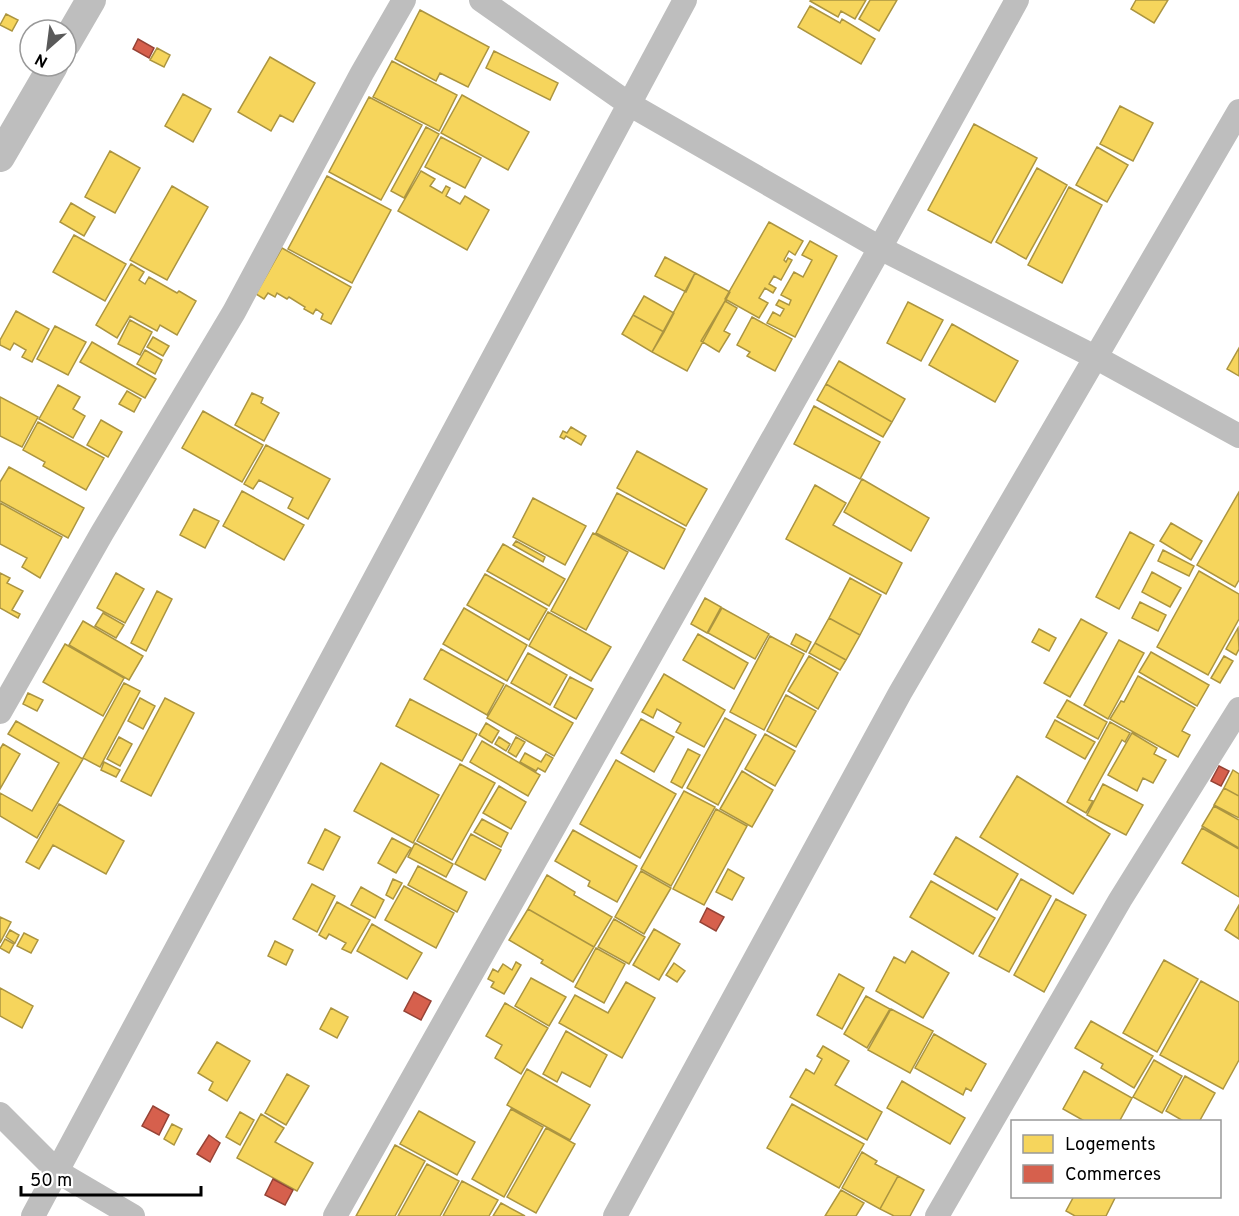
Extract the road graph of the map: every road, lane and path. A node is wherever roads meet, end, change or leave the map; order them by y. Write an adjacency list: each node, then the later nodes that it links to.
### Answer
1 (91, 0): 6 (street)
2 (404, 0): 15 (street)
3 (481, 0): 8 (street)
4 (685, 0): 8 (street)
5 (1017, 0): 11 (street)
6 (78, 22)
7 (46, 78): 10 (street)
8 (628, 104): 11 (street); 17 (street)
9 (1239, 111): 12 (street)
10 (0, 157)
11 (880, 248): 12 (street); 20 (street)
12 (1095, 357): 13 (street); 21 (street)
13 (1239, 436)
14 (1239, 709): 22 (street)
15 (0, 712)
16 (0, 1114): 17 (street)
17 (58, 1172): 18 (street); 19 (street)
18 (33, 1216)
19 (133, 1216)
20 (335, 1216)
21 (615, 1216)
22 (937, 1216)

